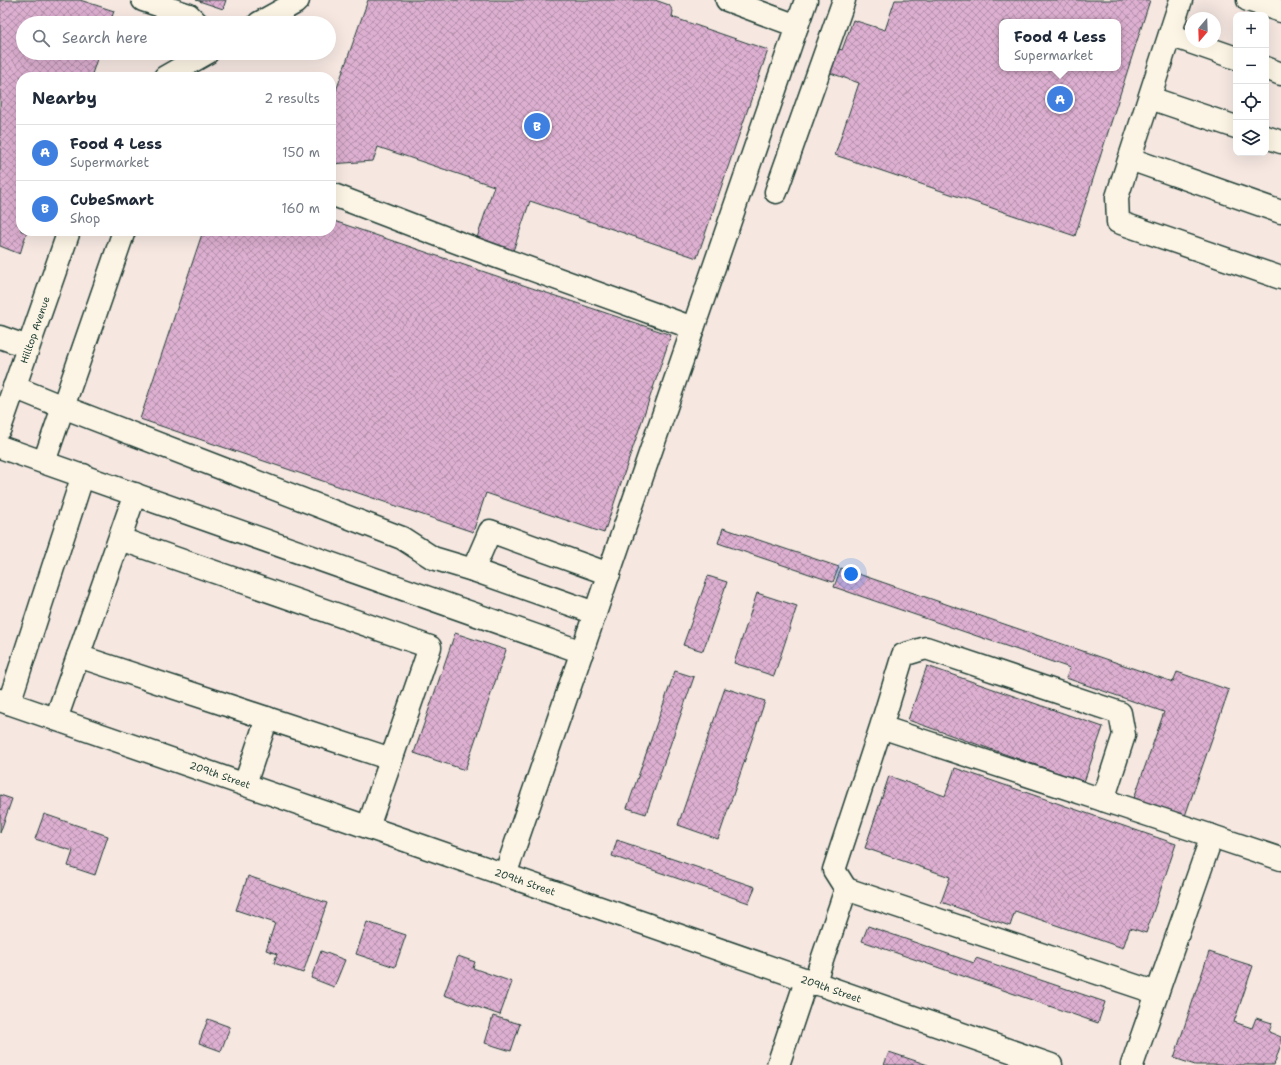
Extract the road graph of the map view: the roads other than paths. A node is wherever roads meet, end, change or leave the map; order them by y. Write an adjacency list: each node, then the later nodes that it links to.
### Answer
1 (143, 0): 9 (street)
2 (298, 0): 10 (street)
3 (806, 0): 11 (street)
4 (844, 0): 23 (street)
5 (1181, 0): 12 (street)
6 (1248, 0): 8 (street)
7 (731, 1): 11 (street)
8 (1281, 11)
9 (190, 16)
10 (272, 16)
11 (797, 26): 29 (street)
12 (1170, 35): 13 (street); 18 (street)
13 (1233, 57)
14 (195, 60): 16 (street)
15 (1269, 69): 17 (street)
16 (174, 72)
17 (1281, 74)
18 (1150, 98): 19 (street); 22 (street)
19 (1233, 126)
20 (1269, 138): 21 (street)
21 (1281, 142)
22 (1130, 159): 25 (street); 28 (street)
23 (776, 192)
24 (336, 196): 29 (street)
25 (1281, 212)
26 (67, 236): 31 (street, Hilltop Avenue)
27 (122, 236): 33 (street)
28 (1281, 278)
29 (693, 328): 41 (street)
30 (0, 337): 31 (street)
31 (28, 347): 32 (street, Hilltop Avenue)
32 (14, 387): 33 (street); 34 (street, Hilltop Avenue)
33 (63, 408): 36 (street); 40 (street)
34 (0, 428)
35 (0, 447): 36 (street)
36 (44, 462): 37 (street)
37 (83, 476): 38 (street); 45 (street)
38 (135, 494): 39 (street); 43 (street)
39 (120, 539): 44 (street); 49 (street)
40 (473, 570): 41 (street); 42 (street)
41 (609, 574): 42 (street)
42 (595, 613): 43 (street)
43 (582, 652): 55 (street)
44 (78, 656): 46 (street); 47 (street)
45 (5, 701): 47 (street, 209th Street)
46 (266, 718): 49 (street); 50 (street)
47 (56, 719): 50 (street, 209th Street)
48 (881, 727): 51 (street); 51 (street); 56 (street)
49 (391, 760): 52 (street)
50 (245, 784): 52 (street, 209th Street)
51 (1103, 800): 53 (street)
52 (368, 827): 55 (street, 209th Street)
53 (1212, 836): 54 (street); 58 (street)
54 (1281, 859)
55 (505, 875): 57 (street, 209th Street)
56 (846, 889): 57 (street); 58 (street)
57 (810, 982): 59 (street); 60 (street, 209th Street)
58 (1157, 993): 61 (street)
59 (778, 1065)
60 (1051, 1065)
61 (1132, 1065)

